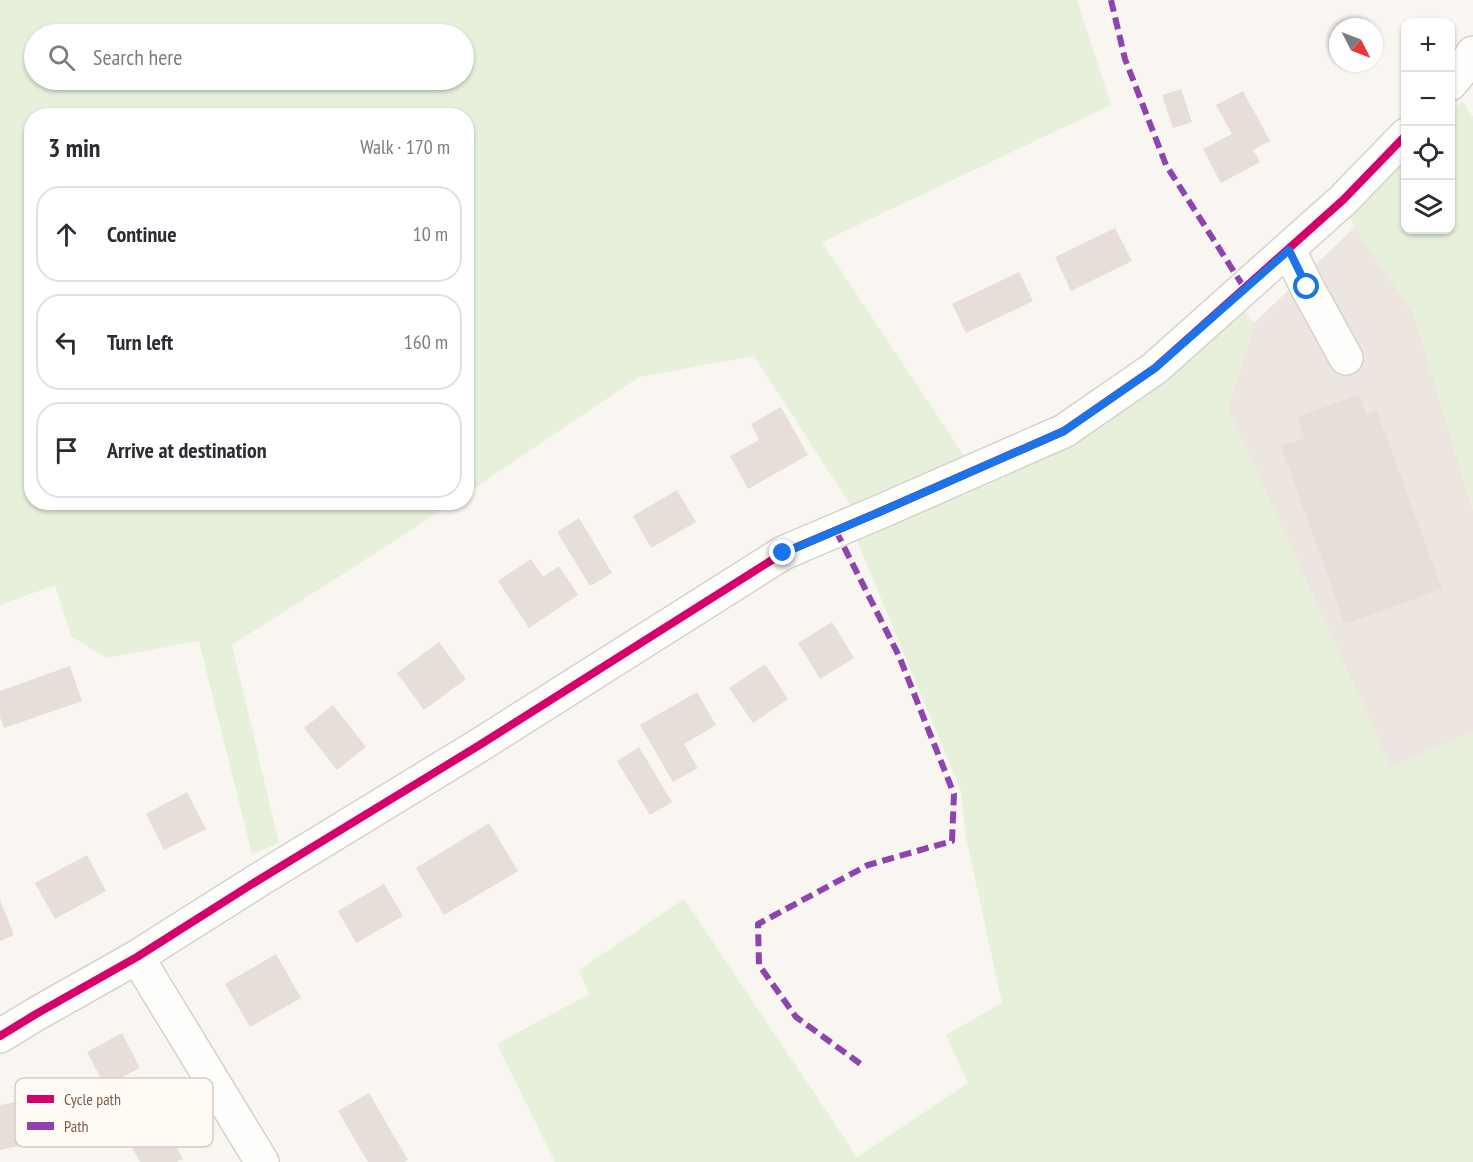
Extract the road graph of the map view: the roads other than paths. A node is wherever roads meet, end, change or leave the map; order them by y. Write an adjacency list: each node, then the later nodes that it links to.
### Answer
1 (1401, 140): 2 (street)
2 (1289, 250): 3 (street); 4 (street)
3 (1346, 358)
4 (137, 957): 5 (street); 6 (street)
5 (0, 1036)
6 (211, 1078)
7 (213, 1082): 8 (street)
8 (262, 1162)

